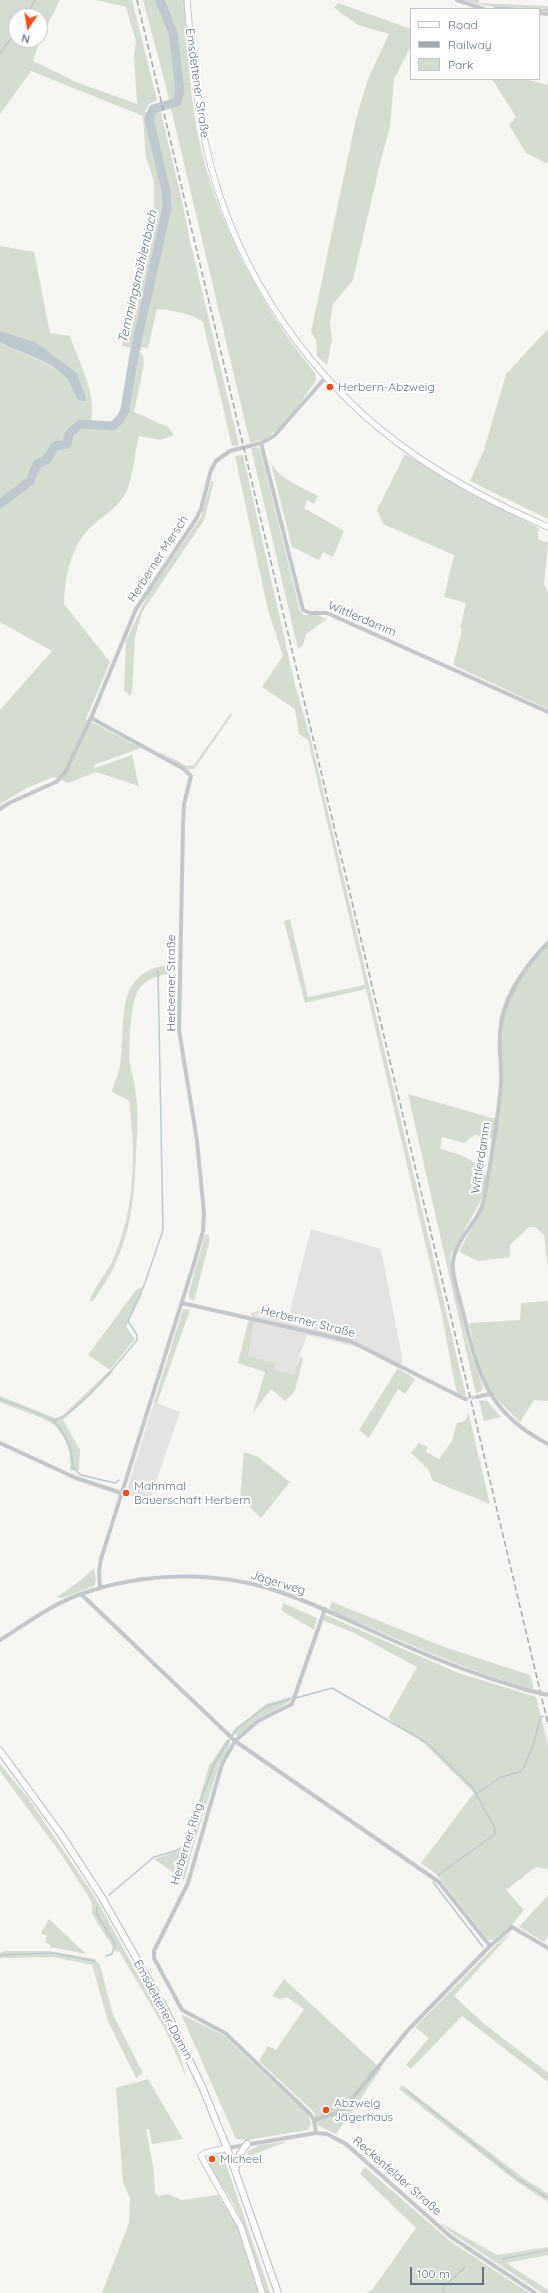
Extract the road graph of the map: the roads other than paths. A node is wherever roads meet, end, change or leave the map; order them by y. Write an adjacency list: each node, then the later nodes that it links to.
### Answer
1 (187, 0): 4 (street, Emsdettener Straße)
2 (457, 0): 3 (street)
3 (481, 8)
4 (326, 377): 5 (street, Herberner Mersch); 6 (street, Emsdettener Straße)
5 (261, 443): 7 (street, Wittlerdamm); 8 (street, Herberner Mersch)
6 (548, 527)
7 (548, 712)
8 (91, 718): 9 (street, Herberner Mersch); 11 (street, Herberner Straße)
9 (0, 809)
10 (548, 943): 12 (street, Wittlerdamm)
11 (182, 1303): 14 (street, Herberner Straße); 17 (street, Herberner Straße)
12 (490, 1394): 13 (street); 16 (street, Wittlerdamm)
13 (477, 1397)
14 (465, 1399)
15 (0, 1443): 17 (street)
16 (548, 1444)
17 (121, 1493): 18 (street, Herberner Straße)
18 (100, 1588): 19 (street, Jägerweg); 20 (street, Jägerweg)
19 (81, 1594): 21 (street, Jägerweg); 23 (street)
20 (325, 1609): 22 (street, Jägerweg, bridge); 23 (street, Herberner Ring)
21 (0, 1640)
22 (548, 1695)
23 (235, 1742): 25 (street); 27 (street, Herberner Ring)
24 (0, 1751): 30 (main road, Emsdettener Damm)
25 (490, 1946): 26 (street); 27 (street)
26 (548, 1948)
27 (314, 2120): 28 (street)
28 (316, 2133): 29 (street, Reckenfelder Straße); 34 (street, Reckenfelder Straße)
29 (247, 2144): 30 (street, Reckenfelder Straße); 31 (main road)
30 (227, 2148): 31 (main road, Emsdettener Damm); 32 (street)
31 (235, 2170): 33 (main road, Emsdettener Damm)
32 (262, 2293)
33 (278, 2293)
34 (535, 2293)

